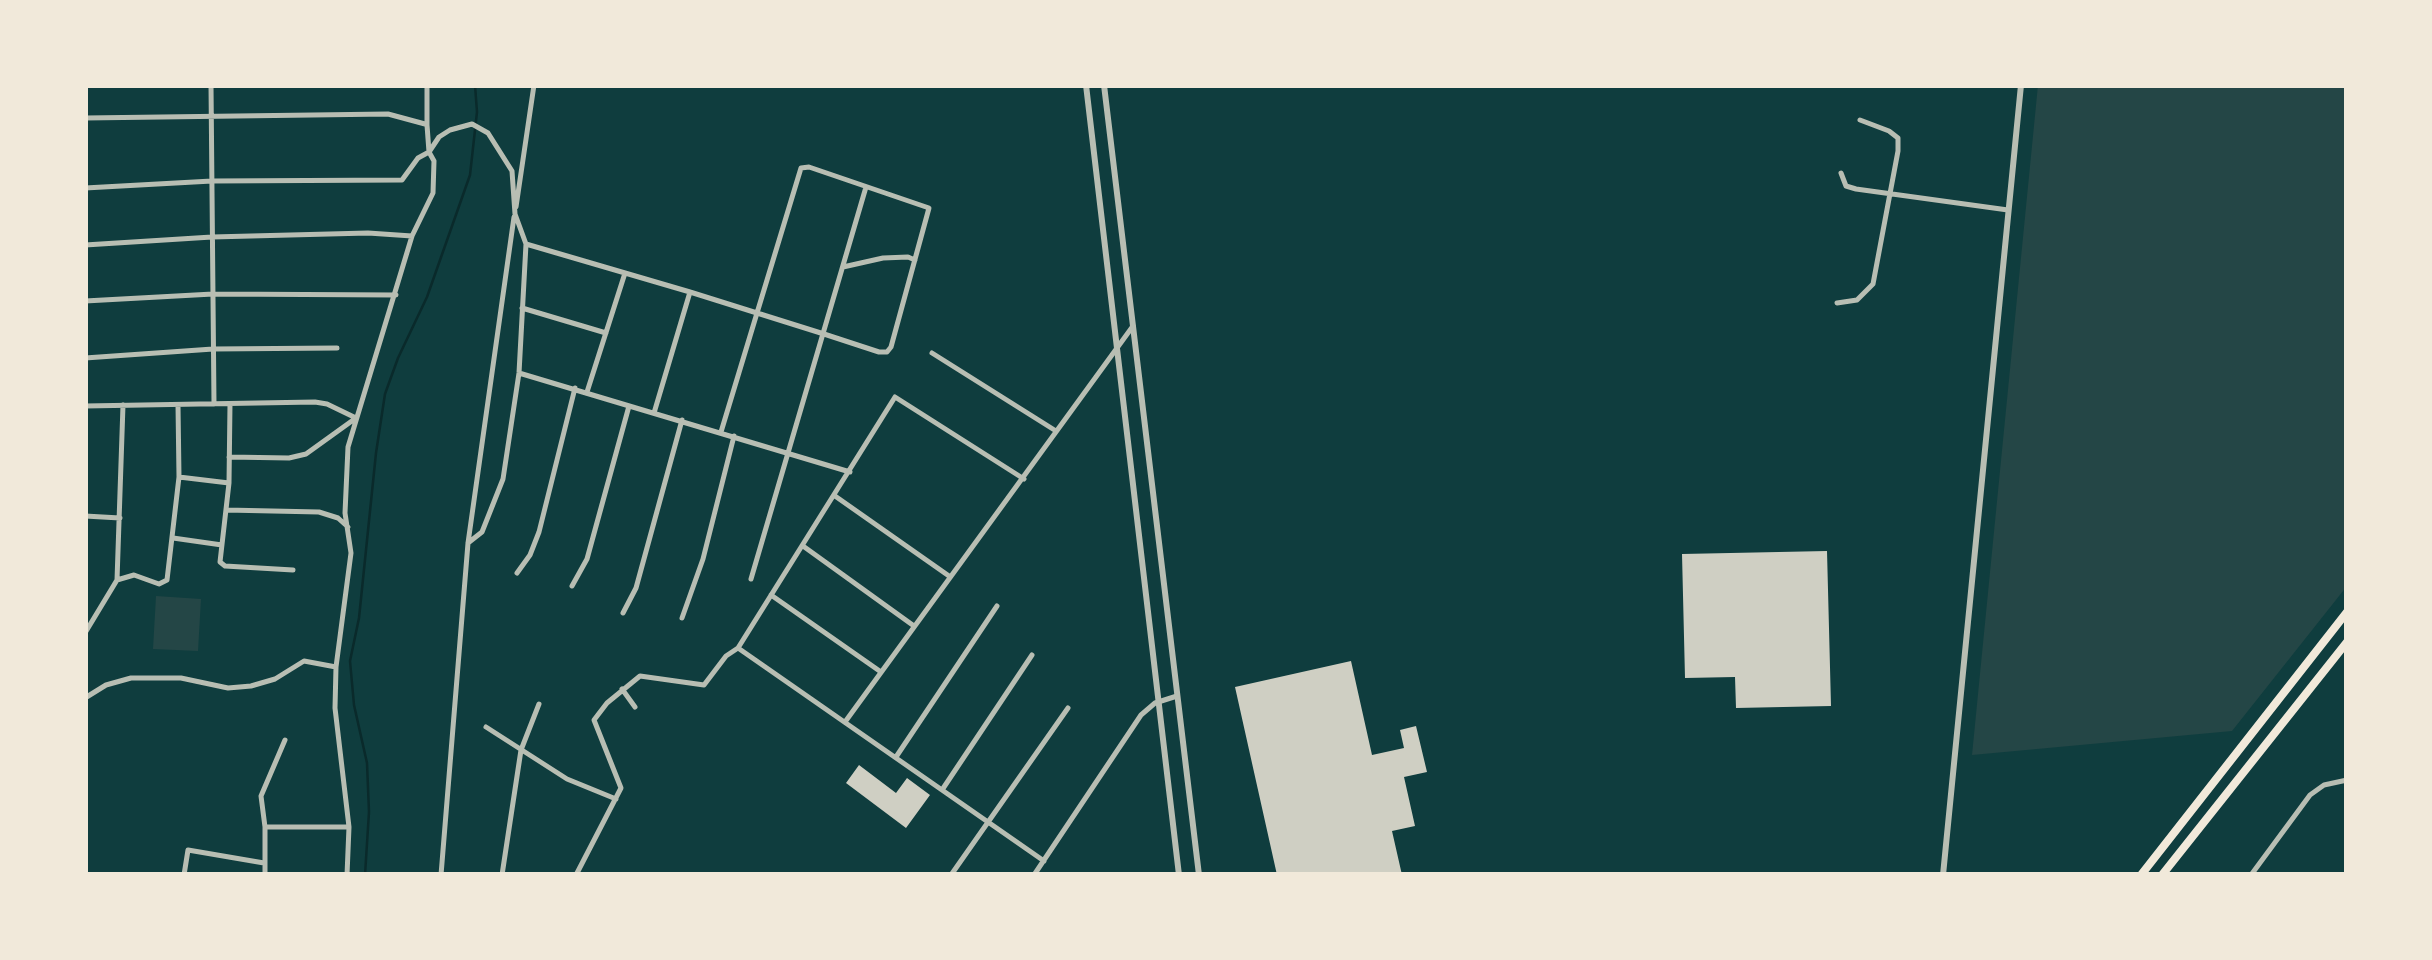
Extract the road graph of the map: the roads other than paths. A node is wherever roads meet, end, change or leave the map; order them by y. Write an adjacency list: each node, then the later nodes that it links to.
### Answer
1 (211, 85): 7 (street)
2 (427, 85): 10 (street)
3 (534, 85): 18 (street)
4 (1086, 85): 37 (street)
5 (1104, 85): 33 (street)
6 (2022, 85): 17 (street)
7 (211, 115): 8 (street); 10 (street); 13 (street)
8 (85, 118)
9 (1860, 120): 16 (street)
10 (427, 125): 11 (street)
11 (429, 152): 13 (street); 18 (street); 19 (street)
12 (1841, 173): 16 (street)
13 (212, 181): 15 (street); 20 (street)
14 (866, 186): 23 (street); 24 (street); 32 (street)
15 (85, 188)
16 (1890, 192): 17 (street); 30 (street)
17 (2009, 210): 119 (street)
18 (515, 214): 21 (street); 68 (street)
19 (412, 236): 20 (street); 28 (street)
20 (212, 237): 22 (street); 27 (street)
21 (526, 244): 25 (street); 31 (street)
22 (85, 245)
23 (915, 260): 24 (street); 35 (street)
24 (843, 267): 35 (street)
25 (625, 273): 26 (street); 34 (street)
26 (690, 292): 32 (street); 50 (street)
27 (213, 294): 28 (street); 29 (street); 38 (street)
28 (396, 295): 51 (street)
29 (85, 300)
30 (1836, 303)
31 (522, 308): 34 (street); 41 (street)
32 (757, 312): 35 (street); 53 (street)
33 (1133, 326): 37 (street); 90 (street)
34 (606, 333): 43 (street)
35 (824, 334): 56 (street)
36 (337, 348): 38 (street)
37 (1117, 348): 54 (street); 92 (street)
38 (213, 349): 40 (street); 46 (street)
39 (932, 353): 54 (street)
40 (85, 358)
41 (518, 372): 42 (street); 68 (street)
42 (575, 388): 43 (street); 72 (street)
43 (587, 392): 49 (street)
44 (123, 404): 45 (street); 48 (street); 65 (street)
45 (178, 404): 46 (street); 59 (street)
46 (214, 404): 47 (street)
47 (230, 404): 51 (street); 57 (street)
48 (85, 406)
49 (630, 406): 50 (street); 76 (street)
50 (654, 412): 52 (street)
51 (356, 418): 57 (street); 66 (street)
52 (682, 420): 53 (street); 80 (street)
53 (721, 432): 55 (street)
54 (1056, 432): 60 (street)
55 (734, 436): 56 (street); 81 (street)
56 (787, 451): 58 (street); 74 (street)
57 (229, 458): 61 (street)
58 (850, 472): 60 (street); 62 (street)
59 (179, 477): 61 (street); 67 (street)
60 (1024, 479): 73 (street)
61 (228, 483): 63 (street)
62 (835, 496): 70 (street); 73 (street)
63 (226, 510): 66 (street); 69 (street)
64 (85, 516): 65 (street)
65 (120, 518): 75 (street)
66 (348, 527): 87 (street)
67 (173, 538): 69 (street); 75 (street)
68 (468, 543): 112 (street)
69 (222, 544): 71 (street)
70 (803, 546): 77 (street); 82 (street)
71 (293, 570)
72 (517, 572)
73 (949, 576): 82 (street)
74 (751, 579)
75 (117, 580): 83 (street)
76 (572, 586)
77 (771, 595): 85 (street); 88 (street)
78 (996, 606): 100 (street)
79 (2347, 612): 120 (highway)
80 (623, 613)
81 (682, 618)
82 (914, 626): 88 (street)
83 (86, 628)
84 (2347, 642): 121 (highway)
85 (738, 648): 89 (street); 96 (street)
86 (1032, 655): 102 (street)
87 (336, 667): 91 (street); 106 (street)
88 (881, 672): 96 (street)
89 (622, 689): 94 (street); 103 (street)
90 (1177, 696): 92 (street); 118 (street)
91 (85, 698)
92 (1160, 702): 107 (street); 117 (street)
93 (539, 704): 99 (street)
94 (635, 707)
95 (1068, 708): 104 (street)
96 (844, 722): 100 (street)
97 (486, 727): 99 (street)
98 (285, 740): 105 (street)
99 (521, 750): 103 (street); 113 (street)
100 (896, 757): 102 (street)
101 (2347, 780): 122 (street)
102 (942, 790): 104 (street)
103 (616, 798): 114 (street)
104 (987, 822): 107 (street); 115 (street)
105 (266, 827): 106 (street); 108 (street)
106 (348, 827): 111 (street)
107 (1044, 861): 116 (street)
108 (264, 864): 109 (street); 110 (street)
109 (184, 875)
110 (264, 875)
111 (346, 875)
112 (441, 875)
113 (502, 875)
114 (576, 875)
115 (951, 875)
116 (1034, 875)
117 (1179, 875)
118 (1199, 875)
119 (1943, 875)
120 (2141, 875)
121 (2162, 875)
122 (2251, 875)

